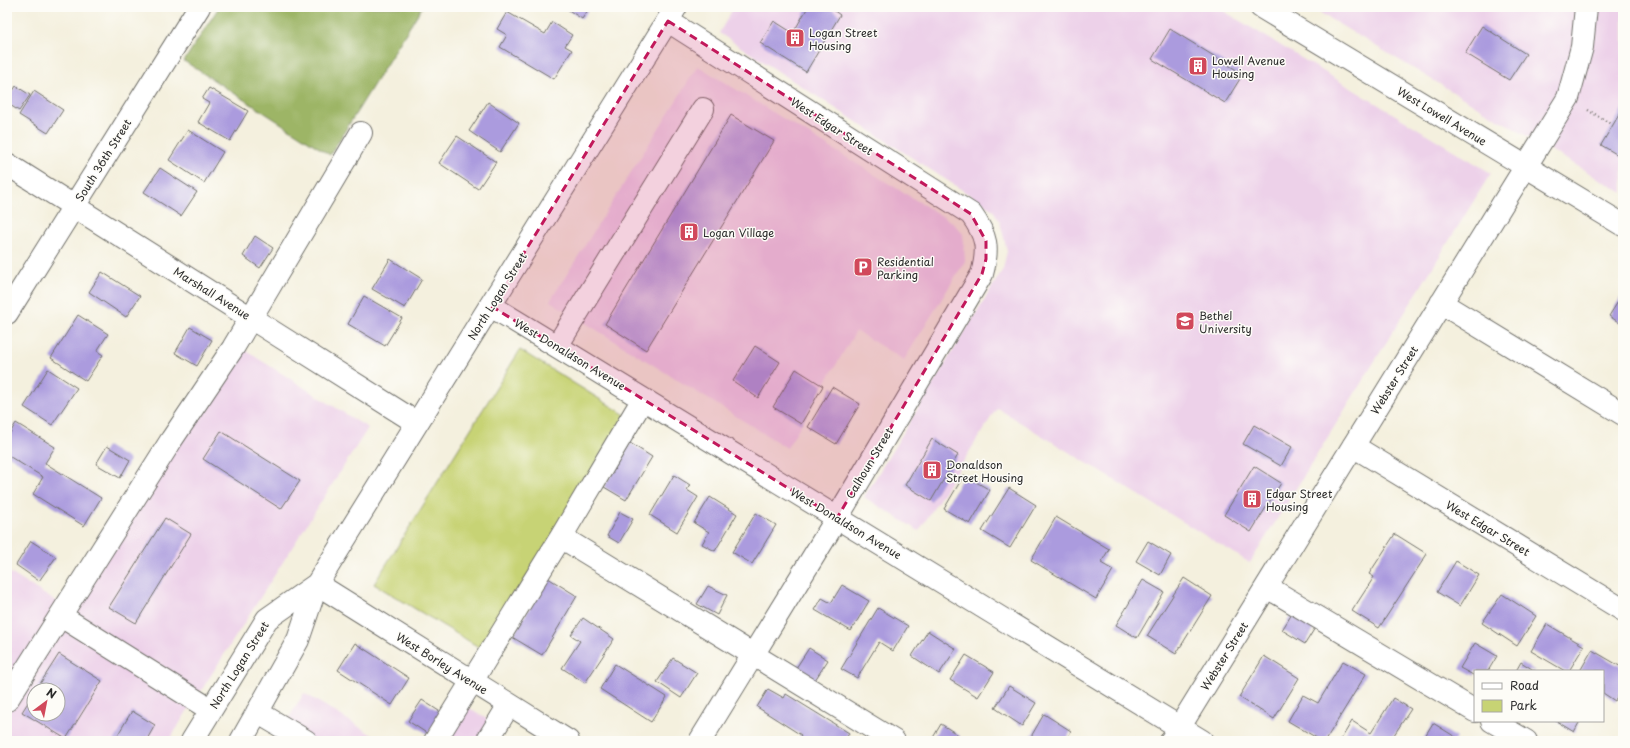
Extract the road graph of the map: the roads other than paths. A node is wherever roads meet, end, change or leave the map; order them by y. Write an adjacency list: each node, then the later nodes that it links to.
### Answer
1 (199, 7): 9 (street, South 36th Street)
2 (1261, 7): 8 (street, West Lowell Avenue)
3 (1586, 7): 8 (street, Webster Street)
4 (672, 14): 11 (street, West Edgar Street); 13 (street, North Logan Street)
5 (703, 109): 16 (street)
6 (361, 133): 15 (street)
7 (7, 164): 9 (street, Marshall Avenue)
8 (1525, 166): 10 (street, West Lowell Avenue); 12 (street, Webster Street)
9 (75, 206): 14 (street, South 36th Street); 15 (street, Marshall Avenue)
10 (1623, 225)
11 (986, 241): 21 (street, Calhoun Street)
12 (1441, 303): 18 (street); 20 (street, Webster Street)
13 (491, 306): 16 (street, West Donaldson Avenue); 19 (street, North Logan Street)
14 (7, 314)
15 (251, 318): 19 (street, Marshall Avenue); 26 (street)
16 (557, 346): 17 (street, West Donaldson Avenue)
17 (643, 399): 21 (street, West Donaldson Avenue); 22 (street)
18 (1623, 414)
19 (417, 424): 23 (street, North Logan Street)
20 (1353, 446): 24 (street, Webster Street); 25 (street, West Edgar Street)
21 (837, 518): 27 (street, Calhoun Street); 35 (street, West Donaldson Avenue)
22 (561, 537): 27 (street); 28 (street)
23 (317, 584): 28 (street, West Borley Avenue); 31 (street, North Logan Street); 33 (street, North Logan Street)
24 (1267, 587): 32 (street); 35 (street, Webster Street)
25 (1623, 610)
26 (61, 616): 29 (street); 31 (street)
27 (753, 655): 42 (street, Calhoun Street); 43 (street)
28 (472, 682): 30 (street, West Borley Avenue); 39 (street)
29 (7, 700)
30 (509, 705): 40 (street); 41 (street, West Borley Avenue)
31 (211, 710): 36 (street, North Logan Street)
32 (1474, 710)
33 (257, 712): 37 (street, North Logan Street); 38 (street)
34 (1494, 722): 45 (street)
35 (1176, 734): 44 (street, West Donaldson Avenue)
36 (192, 741)
37 (241, 741)
38 (306, 741)
39 (435, 741)
40 (486, 741)
41 (568, 741)
42 (700, 741)
43 (894, 741)
44 (1202, 741)
45 (1526, 741)

